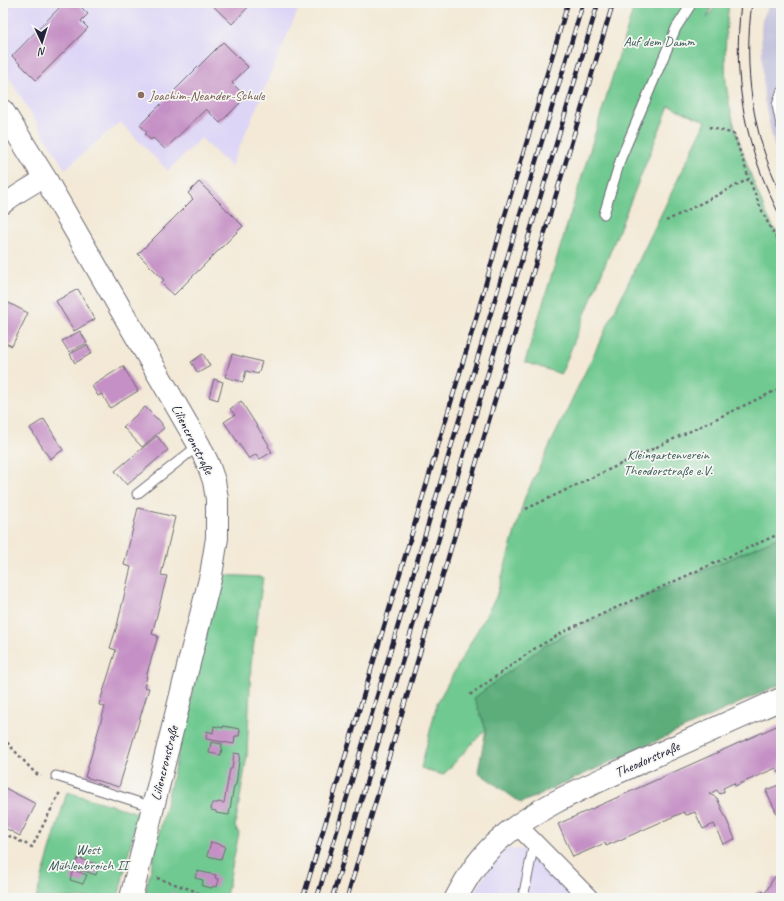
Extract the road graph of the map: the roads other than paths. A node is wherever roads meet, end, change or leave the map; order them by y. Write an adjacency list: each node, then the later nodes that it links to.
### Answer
1 (692, 3): 7 (lane)
2 (781, 92): 4 (lane)
3 (3, 112): 5 (main road, Liliencronstraße)
4 (781, 125)
5 (45, 178): 6 (street); 8 (main road, Liliencronstraße)
6 (3, 205)
7 (604, 214)
8 (199, 445): 9 (lane); 12 (main road, Liliencronstraße)
9 (137, 494)
10 (781, 699): 13 (main road, Theodorstraße)
11 (56, 776): 12 (lane)
12 (153, 807): 15 (main road, Liliencronstraße)
13 (517, 825): 14 (street); 16 (main road)
14 (534, 842): 17 (lane); 18 (street)
15 (131, 898)
16 (456, 898)
17 (523, 898)
18 (590, 898)

